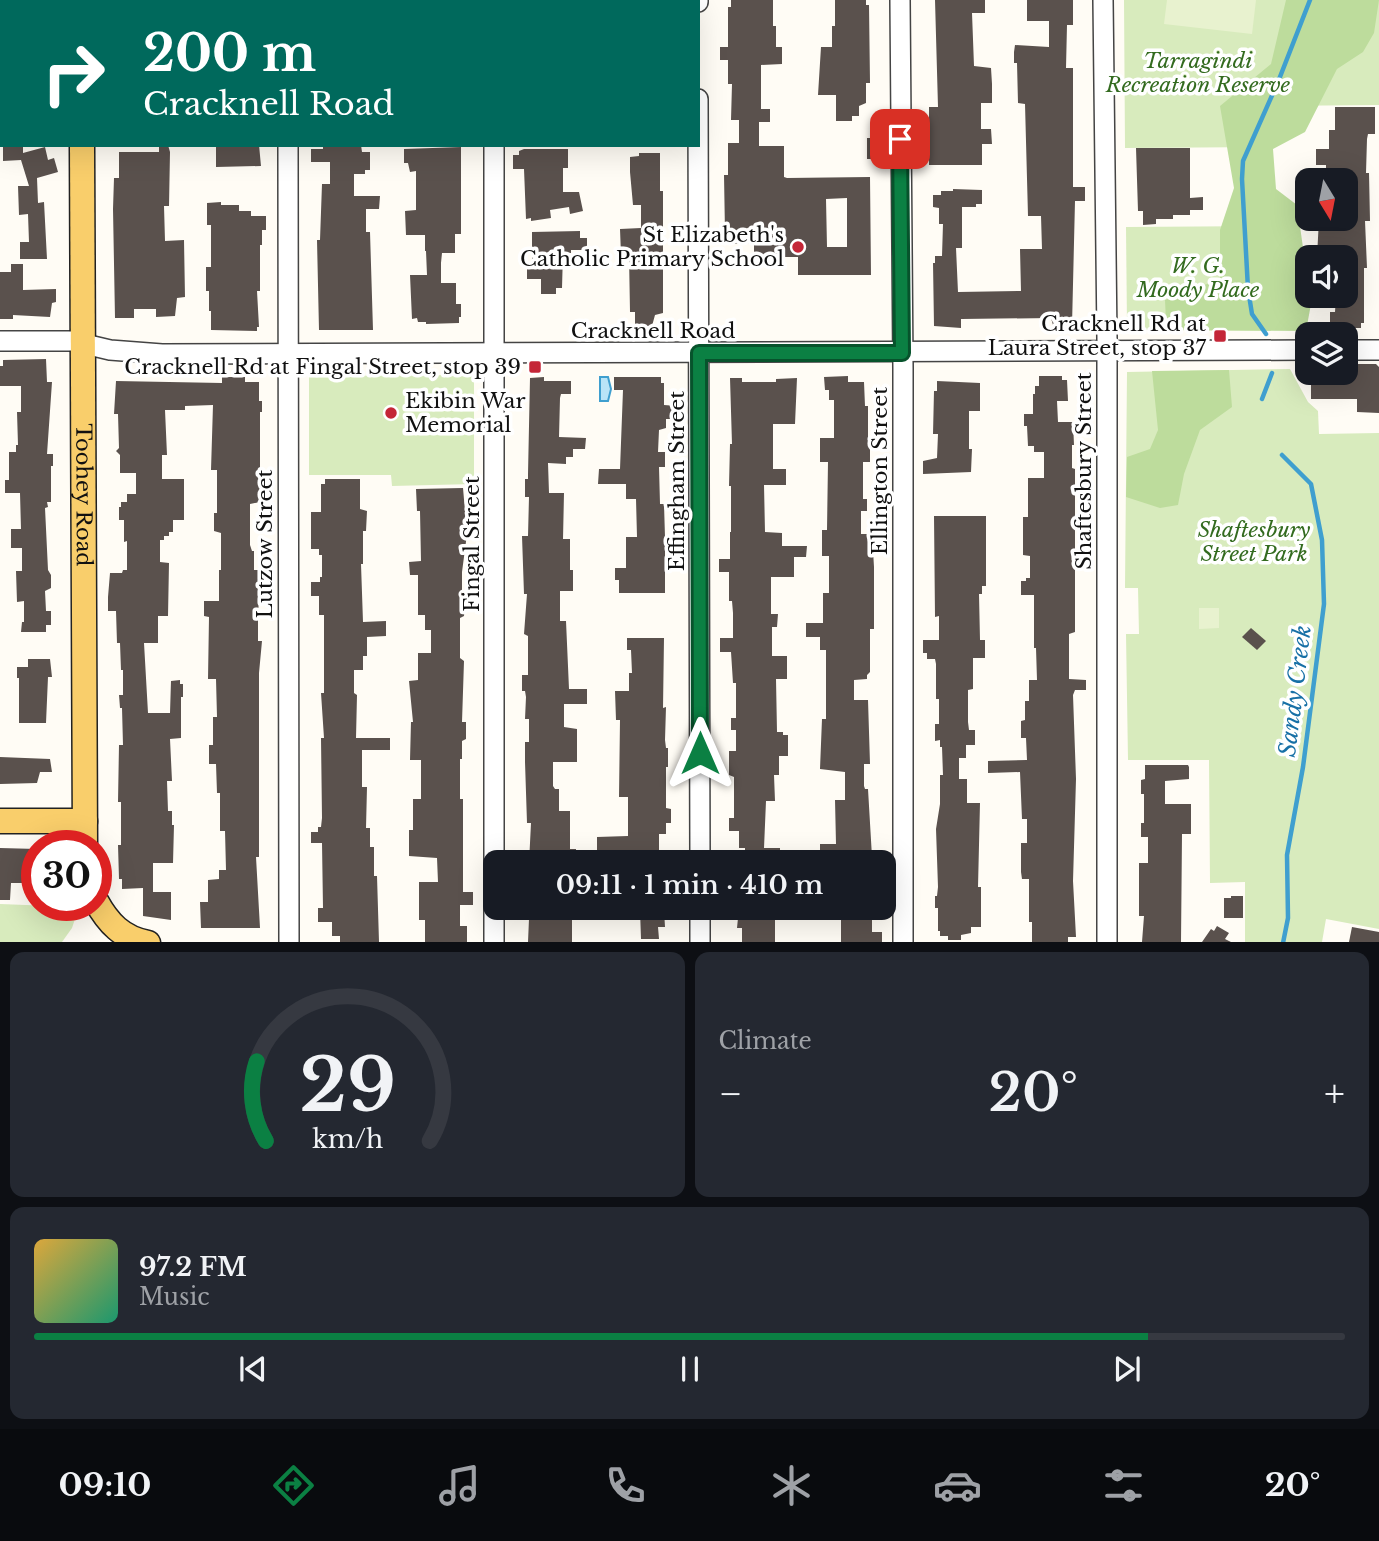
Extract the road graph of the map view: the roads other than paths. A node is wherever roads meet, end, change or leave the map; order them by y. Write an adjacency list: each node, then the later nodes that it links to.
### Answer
1 (900, 0): 14 (street, Ellington Street)
2 (1103, 0): 12 (street, Shaftesbury Street)
3 (82, 147): 8 (main road, Toohey Road)
4 (288, 147): 15 (street, Lutzow Street)
5 (494, 147): 16 (street, Fingal Street)
6 (698, 147): 13 (street, Effingham Street)
7 (0, 341): 8 (street, Cracknell Road)
8 (83, 345): 15 (street, Cracknell Road); 19 (main road, Toohey Road)
9 (1358, 350): 11 (street)
10 (1295, 351): 12 (street, Cracknell Road)
11 (1379, 351)
12 (1107, 352): 14 (street, Cracknell Road); 28 (street, Shaftesbury Street)
13 (699, 353): 14 (street, Cracknell Road); 16 (street, Cracknell Road); 20 (street, Effingham Street)
14 (902, 353): 27 (street, Ellington Street)
15 (289, 354): 16 (street, Cracknell Road); 24 (street, Lutzow Street)
16 (495, 354): 25 (street, Fingal Street)
17 (0, 821): 18 (main road)
18 (64, 830)
19 (85, 830)
20 (700, 850)
21 (700, 920): 26 (street)
22 (110, 921): 23 (main road)
23 (145, 942)
24 (289, 942)
25 (495, 942)
26 (700, 942)
27 (902, 942)
28 (1107, 942)

